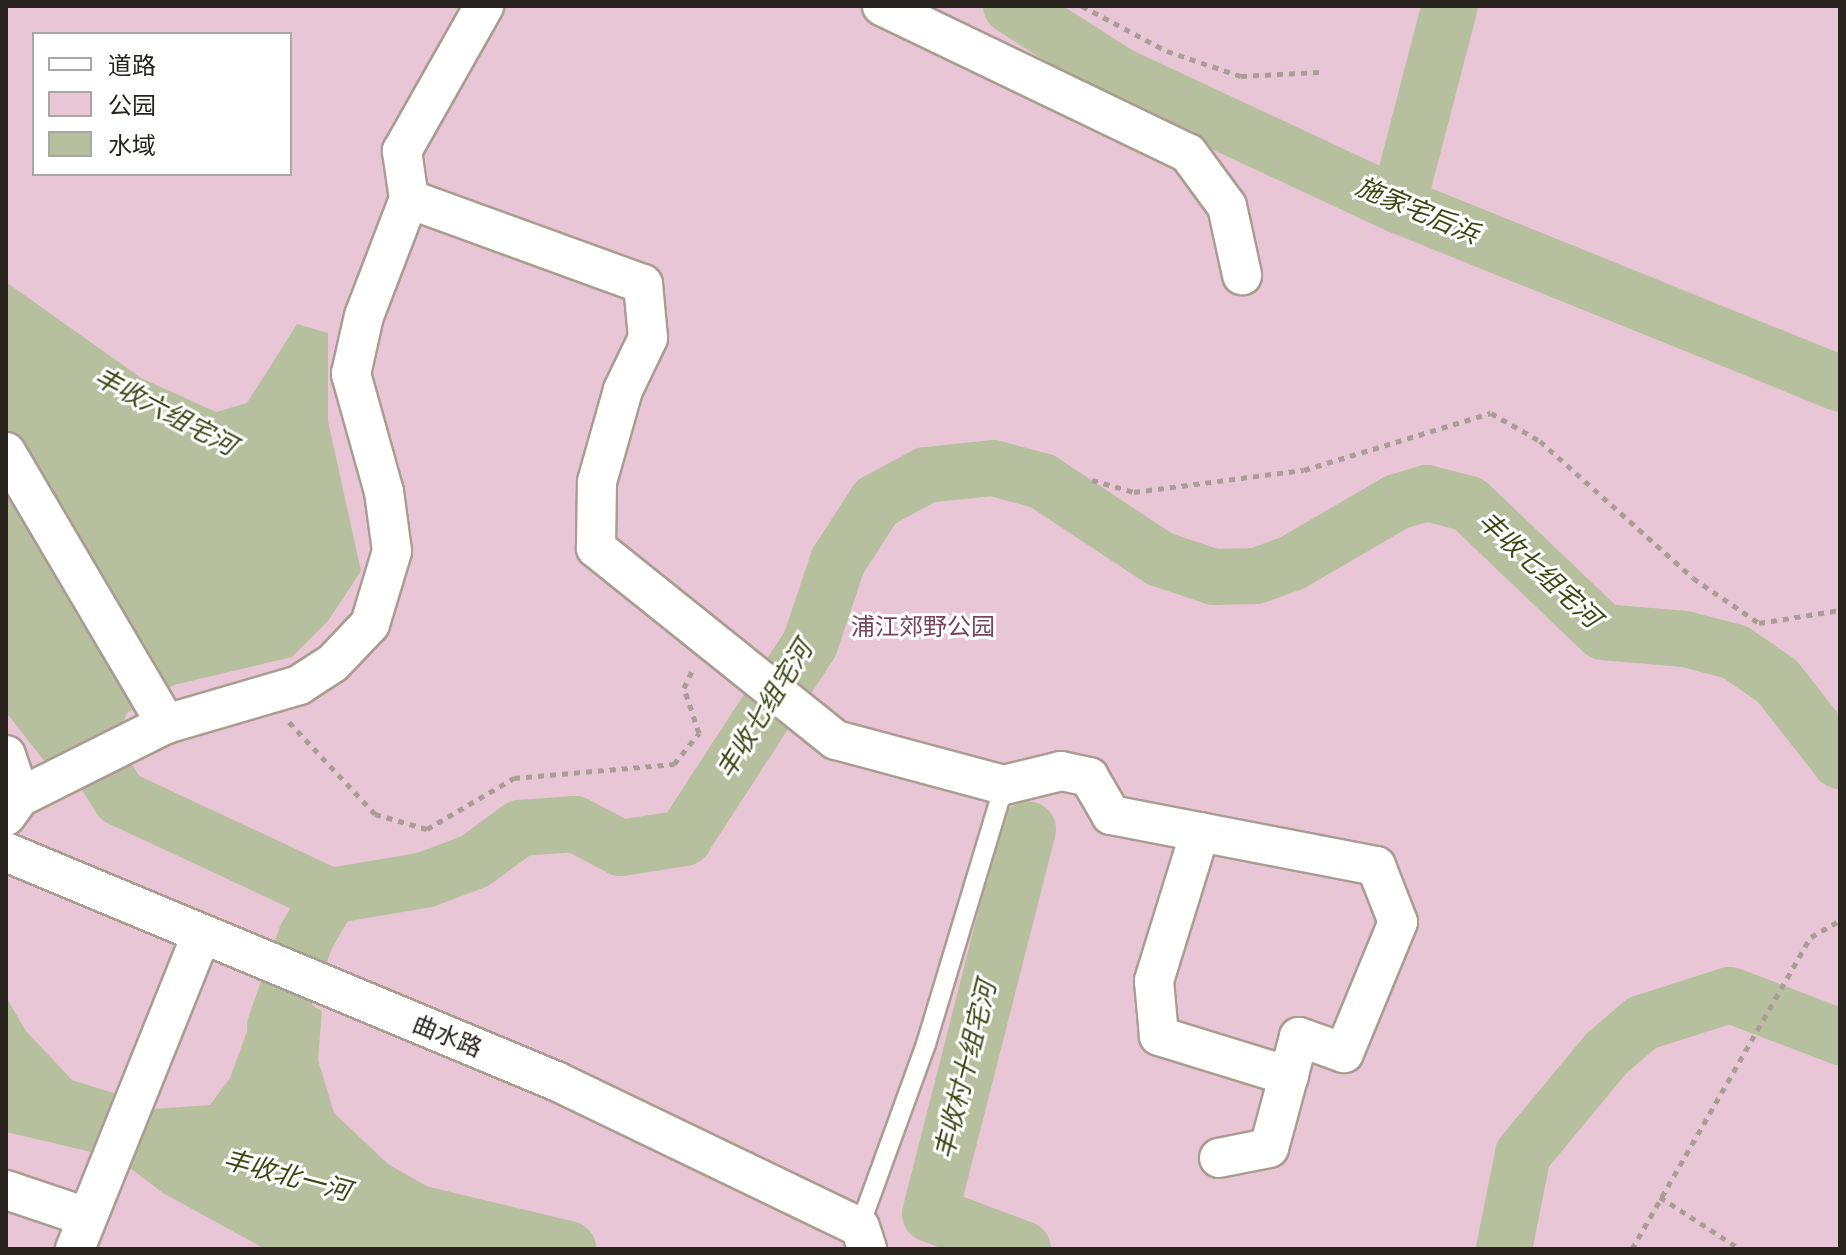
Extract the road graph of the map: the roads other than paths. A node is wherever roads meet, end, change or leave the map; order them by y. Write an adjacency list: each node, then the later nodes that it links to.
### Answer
1 (484, 6): 3 (street)
2 (882, 6): 4 (street)
3 (409, 199): 6 (street); 8 (street)
4 (1242, 275)
5 (6, 452): 6 (street)
6 (166, 724): 9 (street)
7 (6, 755): 9 (street)
8 (1004, 785): 10 (street); 17 (lane)
9 (13, 806)
10 (1200, 832): 13 (street); 13 (street)
11 (6, 852): 12 (street, 曲水路)
12 (201, 935): 16 (street); 17 (street, 曲水路)
13 (1289, 1076): 14 (street)
14 (1219, 1158)
15 (6, 1190): 16 (street)
16 (80, 1233)
17 (860, 1242)

